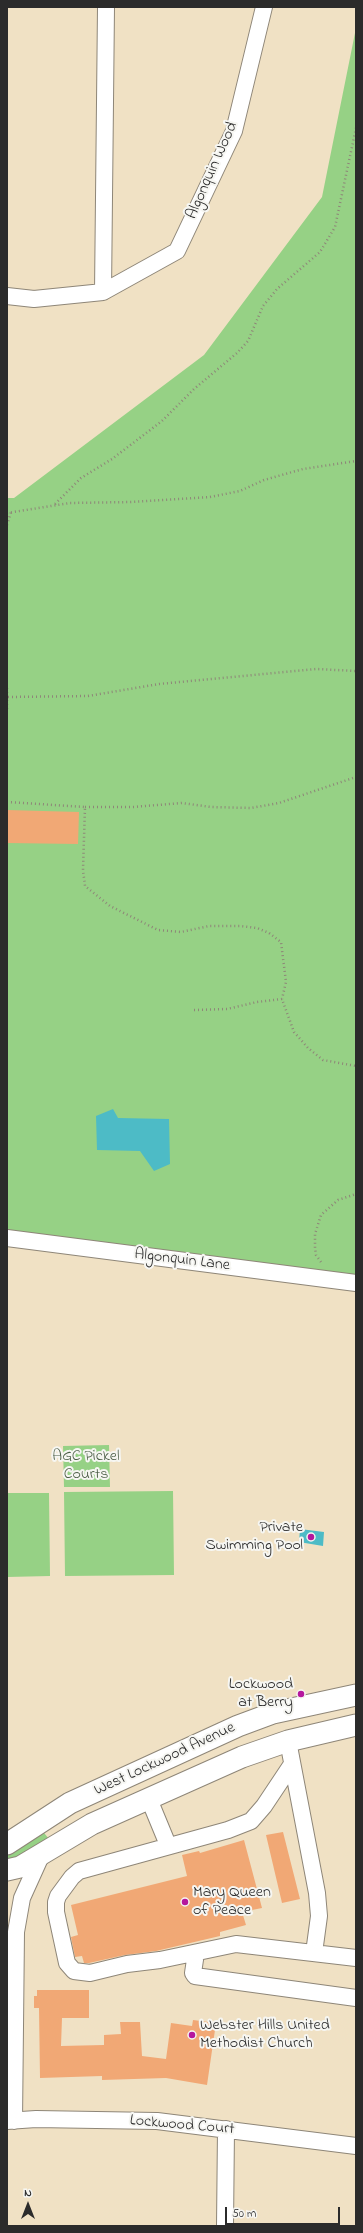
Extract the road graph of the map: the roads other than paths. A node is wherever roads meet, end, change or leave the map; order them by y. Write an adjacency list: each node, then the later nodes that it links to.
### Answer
1 (106, 7): 3 (street)
2 (264, 7): 3 (street, Algonquin Wood)
3 (103, 292): 4 (street, Algonquin Wood)
4 (7, 296)
5 (7, 1238): 6 (street, Algonquin Lane)
6 (356, 1283)
7 (356, 1695): 8 (main road, West Lockwood Avenue)
8 (278, 1712): 10 (main road); 12 (main road, West Lockwood Avenue)
9 (356, 1725): 10 (main road, West Lockwood Avenue)
10 (288, 1741): 11 (street); 13 (main road, West Lockwood Avenue)
11 (292, 1764): 17 (street); 21 (street)
12 (139, 1771): 13 (main road); 15 (main road, West Lockwood Avenue)
13 (149, 1799): 17 (street); 18 (main road, West Lockwood Avenue)
14 (7, 1825): 15 (main road)
15 (28, 1829): 16 (main road, West Lockwood Avenue)
16 (7, 1844)
17 (168, 1845): 20 (street)
18 (41, 1856): 19 (main road, West Lockwood Avenue); 24 (street)
19 (7, 1870)
20 (196, 1953): 21 (street); 23 (street)
21 (314, 1953): 22 (street)
22 (356, 1958)
23 (356, 1998)
24 (11, 2121): 25 (street, Lockwood Court)
25 (226, 2129): 26 (street, Lockwood Court); 27 (street)
26 (356, 2146)
27 (225, 2226)

